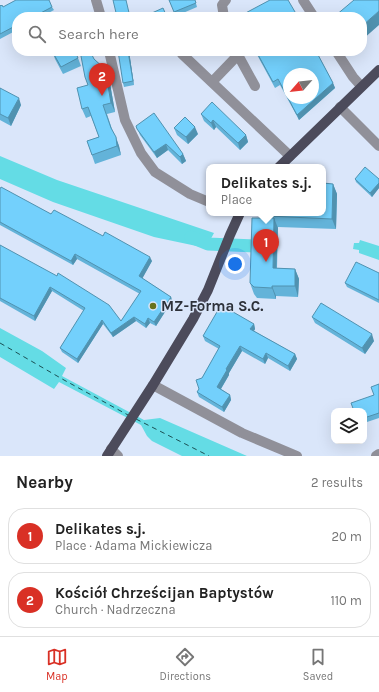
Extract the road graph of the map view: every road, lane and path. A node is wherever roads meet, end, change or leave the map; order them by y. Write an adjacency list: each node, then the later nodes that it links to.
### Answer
1 (96, 0): 4 (street)
2 (226, 0): 5 (street)
3 (303, 0): 6 (street)
4 (100, 12)
5 (223, 12)
6 (311, 12)
7 (110, 56): 20 (street)
8 (184, 56): 13 (street)
9 (234, 56): 13 (street)
10 (239, 56): 14 (street)
11 (339, 56): 15 (street)
12 (379, 70): 15 (main road)
13 (212, 82): 18 (street)
14 (255, 86)
15 (361, 86): 16 (main road)
16 (340, 106): 17 (street); 18 (main road)
17 (379, 146)
18 (290, 156): 19 (main road)
19 (282, 164)
20 (206, 201)
21 (237, 216): 22 (main road)
22 (150, 388): 23 (main road); 25 (street)
23 (112, 454)
24 (379, 454): 26 (street)
25 (297, 456)
26 (376, 456)

